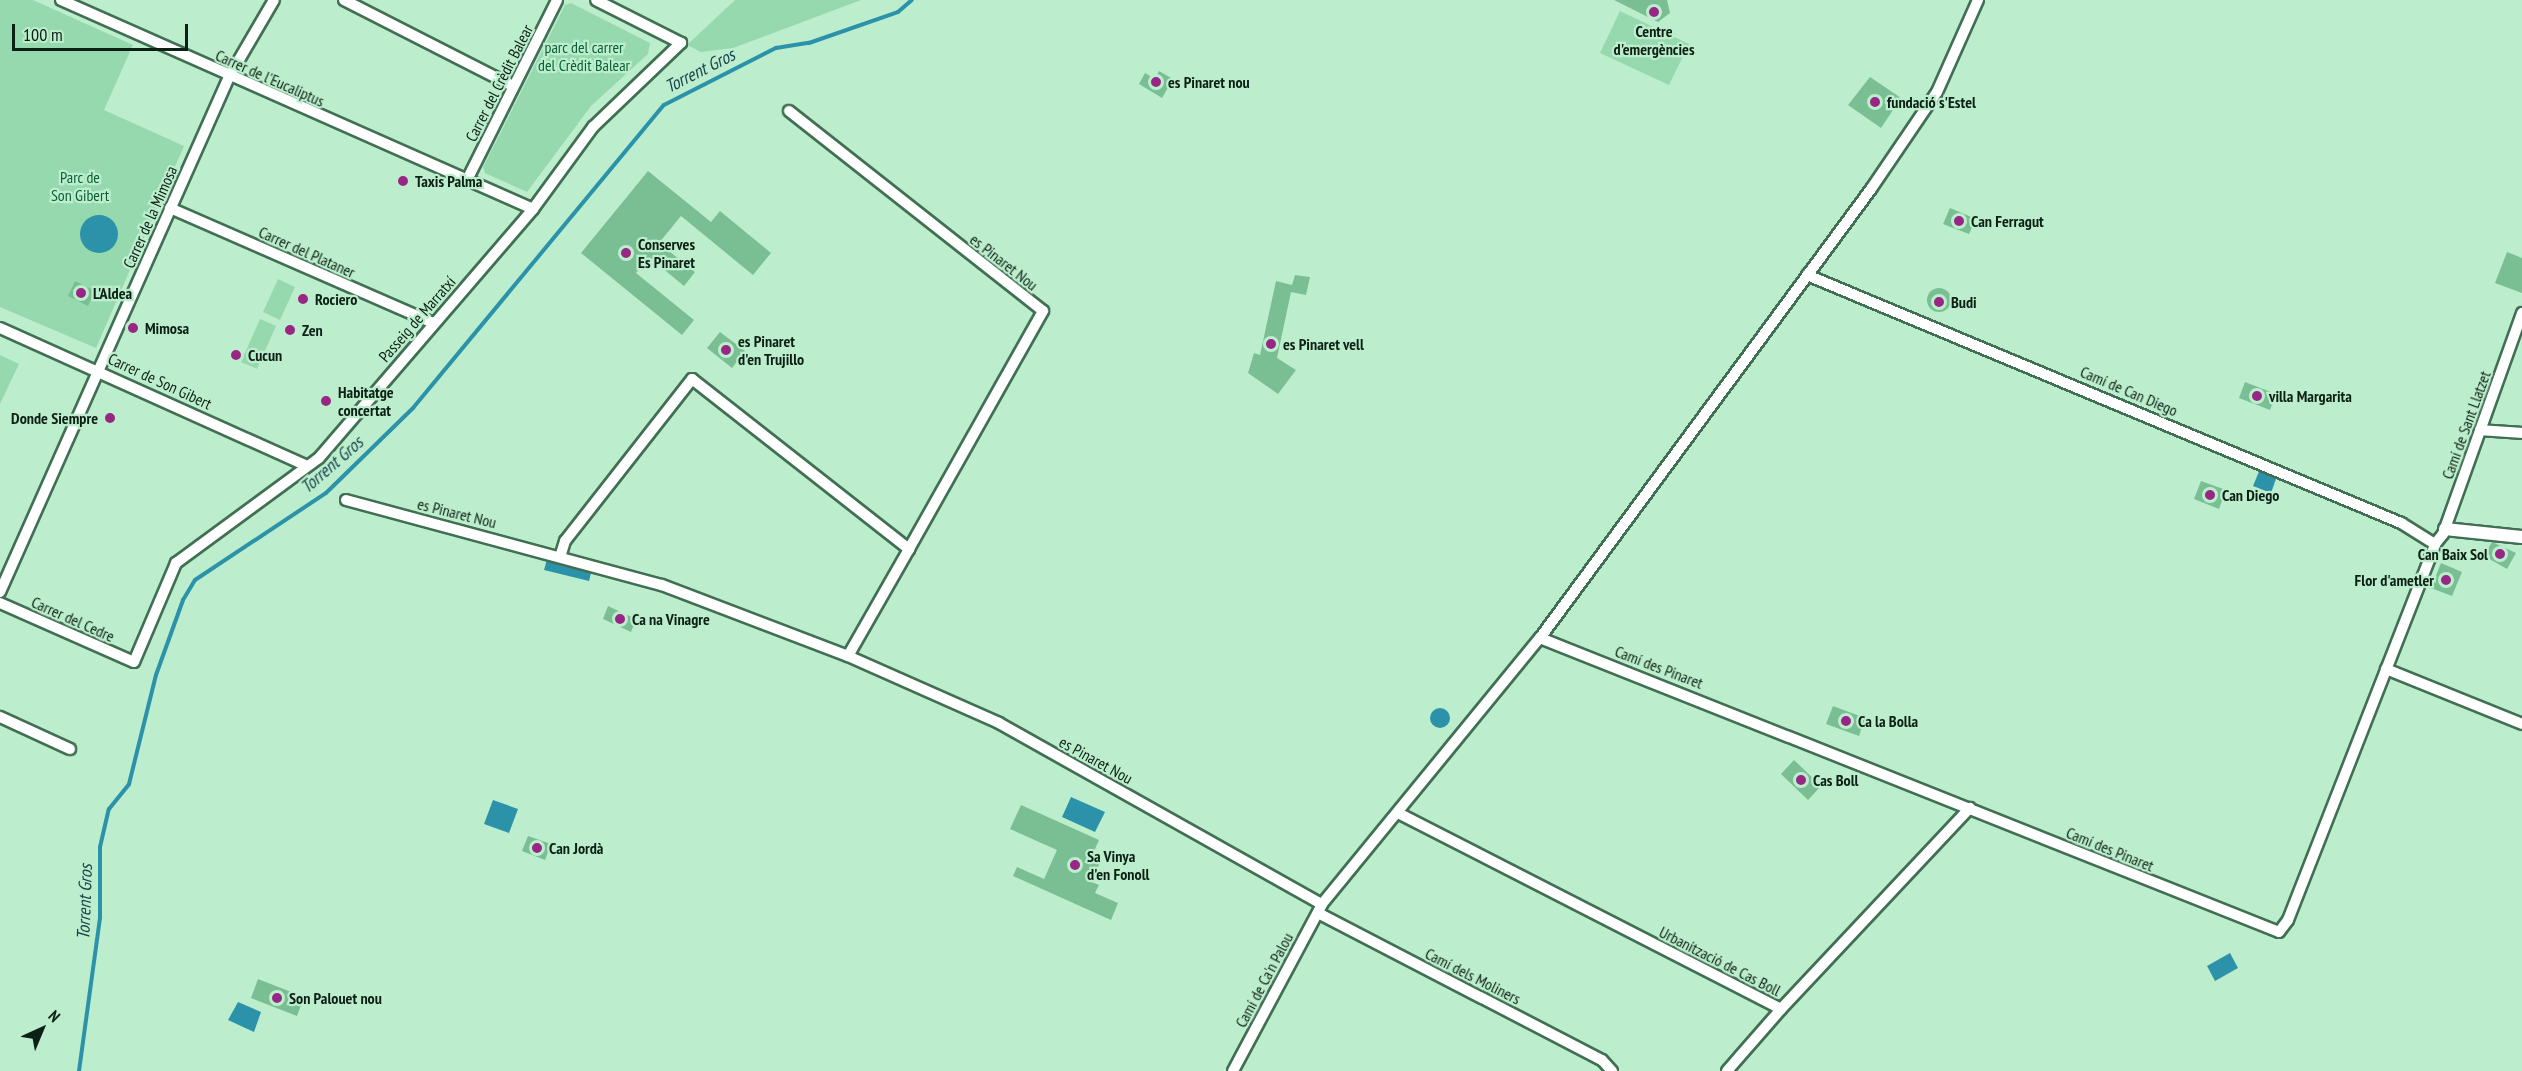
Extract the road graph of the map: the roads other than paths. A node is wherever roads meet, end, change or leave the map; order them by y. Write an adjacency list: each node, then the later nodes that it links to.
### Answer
1 (61, 0): 7 (street, Carrer de l'Eucaliptus)
2 (274, 0): 7 (street, Carrer de la Mimosa)
3 (344, 0): 8 (street)
4 (557, 0): 8 (street, Carrer del Crèdit Balear)
5 (597, 0): 12 (street, Passeig de Marratxí)
6 (1978, 0): 13 (street, Camí de Ca'n Palou)
7 (229, 77): 10 (street, Carrer de l'Eucaliptus); 11 (street, Carrer de la Mimosa)
8 (513, 86): 10 (street, Carrer del Crèdit Balear)
9 (789, 111): 25 (street, es Pinaret Nou)
10 (467, 180): 12 (street, Carrer de l'Eucaliptus)
11 (170, 208): 15 (street, Carrer del Plataner); 17 (street, Carrer de la Mimosa)
12 (533, 209): 15 (street, Passeig de Marratxí)
13 (1807, 275): 24 (street, Camí de Can Diego); 29 (street, Camí de Ca'n Palou)
14 (2522, 313): 18 (street, Camí de Sant Llatzet)
15 (433, 323): 20 (street, Passeig de Marratxí)
16 (0, 328): 17 (street, Carrer de Son Gibert)
17 (98, 369): 20 (street, Carrer de Son Gibert); 27 (street, Carrer de la Mimosa)
18 (2480, 430): 19 (street); 22 (street, Camí de Sant Llatzet)
19 (2522, 433)
20 (305, 465): 31 (street, Passeig de Marratxí)
21 (346, 500): 26 (street, es Pinaret Nou)
22 (2445, 529): 23 (street); 24 (street, Camí de Sant Llatzet)
23 (2522, 537)
24 (2435, 544): 32 (street, Camí des Pinaret)
25 (909, 549): 26 (street); 30 (street, es Pinaret Nou)
26 (561, 554): 30 (street, es Pinaret Nou)
27 (0, 592)
28 (0, 603): 31 (street, Carrer del Cedre)
29 (1540, 638): 36 (street, Camí des Pinaret); 37 (street, Camí de Ca'n Palou)
30 (848, 656): 38 (street, es Pinaret Nou)
31 (134, 662)
32 (2386, 669): 34 (street); 36 (street, Camí des Pinaret)
33 (0, 717): 35 (street)
34 (2522, 724)
35 (70, 748)
36 (1970, 808): 39 (street, Urbanització de Cas Boll)
37 (1400, 814): 38 (street, Camí de Ca'n Palou); 39 (street, Urbanització de Cas Boll)
38 (1320, 908): 40 (street, Camí de Ca'n Palou); 41 (street, Camí dels Moliners)
39 (1781, 1009): 42 (street)
40 (1233, 1071)
41 (1612, 1071)
42 (1727, 1071)

